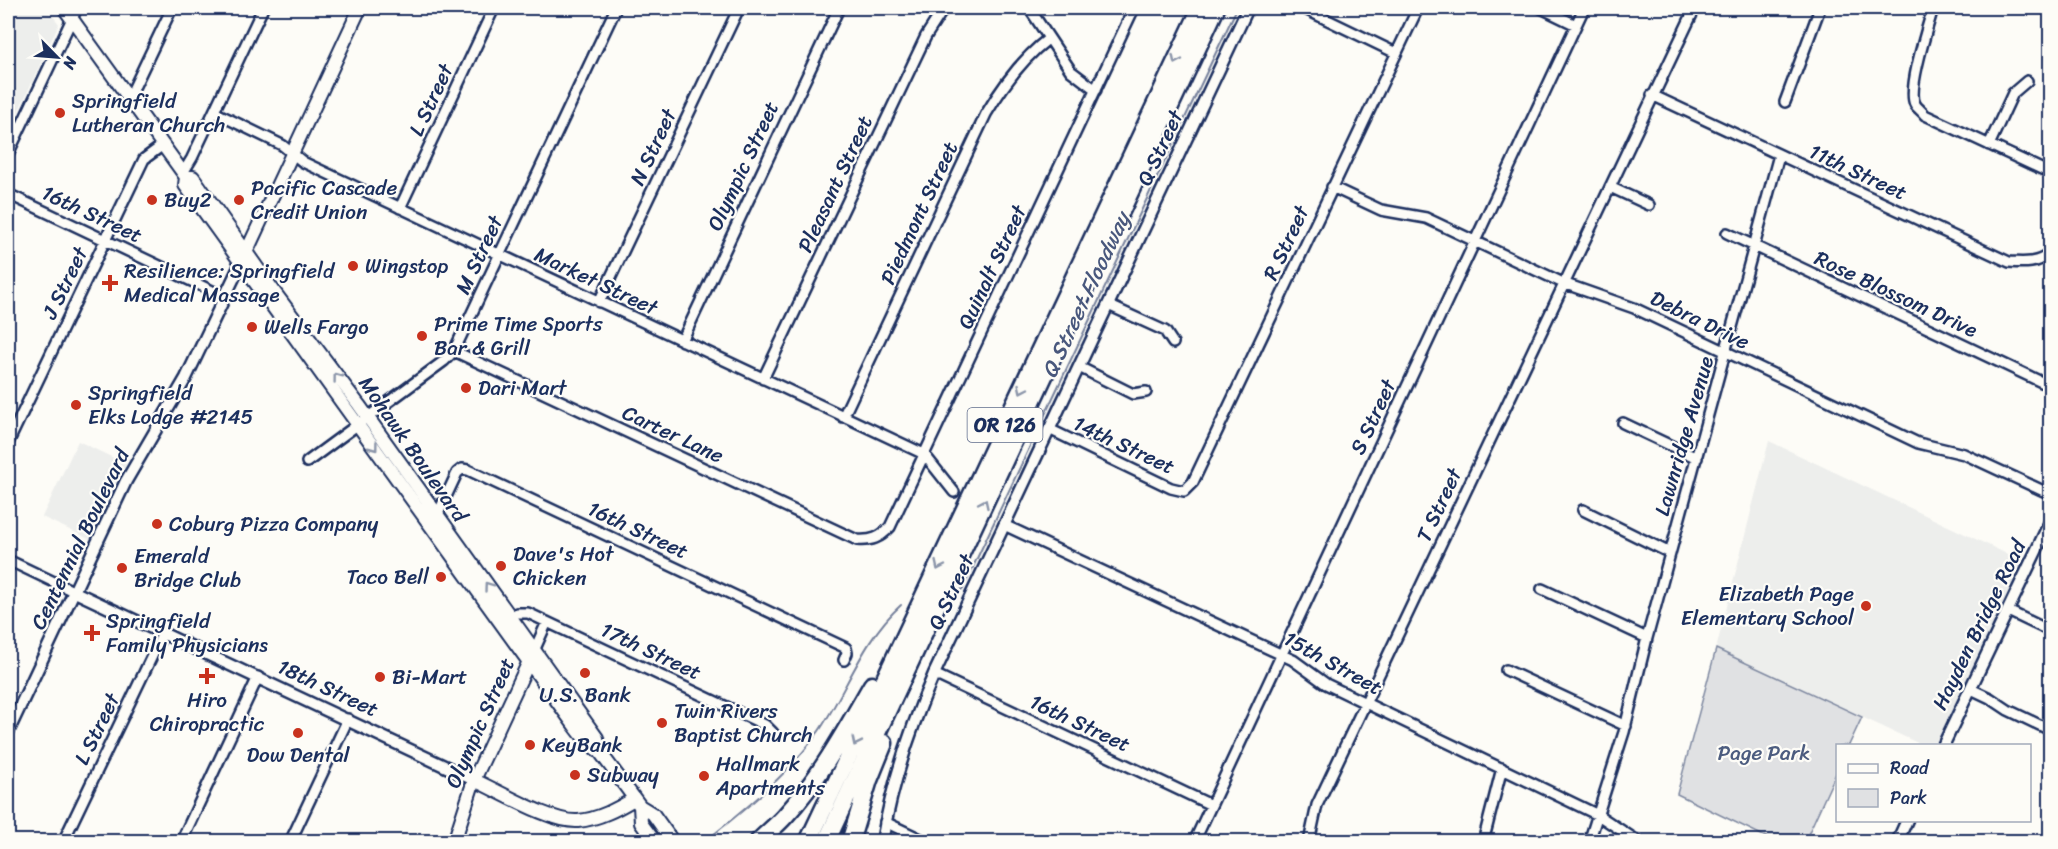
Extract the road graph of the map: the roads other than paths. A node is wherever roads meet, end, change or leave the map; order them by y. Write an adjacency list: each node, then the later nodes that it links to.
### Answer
1 (64, 8): 22 (main road, Mohawk Boulevard)
2 (172, 8): 29 (street)
3 (263, 8): 31 (street)
4 (360, 8): 35 (main road, Centennial Boulevard)
5 (494, 8): 43 (street, L Street)
6 (616, 8): 49 (street, M Street)
7 (739, 8): 53 (street, N Street)
8 (839, 8): 55 (street, Olympic Street)
9 (944, 8): 60 (street, Pleasant Street)
10 (1029, 8): 24 (street)
11 (1134, 8): 27 (street, Quinalt Street)
12 (1201, 8): 89 (highway, OR 126, one-way to 89)
13 (1216, 8): 93 (highway, OR 126, one-way to 13)
14 (1248, 8): 54 (street, Q Street)
15 (1303, 8): 25 (street)
16 (1418, 8): 25 (street, R Street)
17 (1542, 8): 23 (street)
18 (1584, 8): 23 (street, S Street)
19 (1695, 8): 28 (street, T Street)
20 (1820, 8): 30 (street)
21 (1933, 8): 33 (street)
22 (74, 13): 29 (main road, Mohawk Boulevard); 34 (street)
23 (1576, 25): 46 (street, S Street)
24 (1048, 39): 27 (street); 63 (street, Piedmont Street)
25 (1396, 53): 39 (street, R Street)
26 (2027, 81): 33 (street)
27 (1096, 90): 68 (street, Quinalt Street)
28 (1652, 95): 36 (street, 11th Street); 40 (street, T Street)
29 (129, 98): 32 (main road, Mohawk Boulevard)
30 (1785, 102)
31 (214, 112): 35 (street, Market Street); 38 (street)
32 (163, 145): 38 (main road, Mohawk Boulevard); 45 (street, J Street)
33 (1989, 145): 37 (street)
34 (8, 153)
35 (292, 154): 43 (street, Market Street); 50 (main road, Centennial Boulevard)
36 (1779, 155): 47 (street, Lawnridge Avenue); 48 (street, 11th Street)
37 (2050, 173)
38 (184, 175): 50 (main road, Mohawk Boulevard)
39 (1332, 187): 46 (street, Debra Drive); 71 (street, R Street)
40 (1610, 187): 42 (street); 51 (street, T Street)
41 (8, 194): 45 (street, 16th Street)
42 (1649, 205)
43 (400, 208): 49 (street, Market Street)
44 (1727, 233): 47 (street, Rose Blossom Drive)
45 (105, 240): 52 (street, 16th Street); 67 (street, J Street)
46 (1475, 242): 51 (street, Debra Drive); 90 (street, S Street)
47 (1755, 246): 58 (street, Lawnridge Avenue); 61 (street, Rose Blossom Drive)
48 (2050, 254)
49 (500, 255): 53 (street, Market Street); 57 (street, M Street)
50 (244, 258): 52 (street, Centennial Boulevard); 64 (main road, Mohawk Boulevard)
51 (1563, 283): 58 (street, Debra Drive); 98 (street, T Street)
52 (225, 297): 82 (street, Centennial Boulevard)
53 (599, 302): 55 (street, Market Street)
54 (1108, 305): 56 (street); 59 (street, Q Street)
55 (682, 341): 60 (street, Market Street)
56 (1173, 343)
57 (454, 351): 64 (street, M Street); 78 (street, Carter Lane)
58 (1726, 353): 69 (street, Lawnridge Avenue); 73 (street, Debra Drive)
59 (1079, 367): 62 (street); 66 (street, Q Street)
60 (763, 379): 63 (street, Market Street)
61 (2050, 386)
62 (1146, 392)
63 (843, 417): 68 (street, Market Street)
64 (361, 421): 70 (street, M Street); 75 (main road, Mohawk Boulevard)
65 (1623, 423): 69 (street)
66 (1049, 429): 71 (street, 14th Street); 77 (street, Q Street)
67 (8, 443)
68 (924, 454): 72 (street, Market Street); 78 (street, Quinalt Street)
69 (1696, 458): 79 (street, Lawnridge Avenue)
70 (307, 462)
71 (1184, 491)
72 (954, 492)
73 (2050, 494)
74 (1583, 510): 79 (street)
75 (434, 521): 84 (main road, Mohawk Boulevard, one-way to 75); 91 (main road, Mohawk Boulevard); 92 (street, 16th Street)
76 (2050, 522): 83 (street, Hayden Bridge Road)
77 (1004, 525): 90 (street, 15th Street); 95 (street, Q Street)
78 (878, 538)
79 (1670, 553): 88 (street, Lawnridge Avenue)
80 (8, 560): 82 (street, 18th Street)
81 (1542, 589): 88 (street)
82 (75, 592): 87 (street, 18th Street); 102 (street, Centennial Boulevard)
83 (2008, 610): 86 (street); 97 (street, Hayden Bridge Road)
84 (510, 618): 85 (street, 17th Street); 91 (main road, Mohawk Boulevard)
85 (548, 622): 91 (street, Olympic Street); 103 (street, 17th Street)
86 (2050, 631)
87 (163, 633): 96 (street, 18th Street); 112 (street, L Street)
88 (1647, 638): 100 (street, Lawnridge Avenue)
89 (900, 649): 118 (highway); 119 (highway, OR 126, one-way to 119)
90 (1282, 655): 98 (street, 15th Street); 108 (street, S Street)
91 (531, 656): 106 (main road, Olympic Street); 107 (main road, Mohawk Boulevard)
92 (844, 660)
93 (908, 666): 120 (highway, OR 126); 121 (highway)
94 (1506, 670): 100 (street)
95 (934, 674): 108 (street, 16th Street); 110 (street, Q Street)
96 (258, 677): 99 (street, 18th Street); 113 (street)
97 (1971, 689): 101 (street); 104 (street, Hayden Bridge Road)
98 (1365, 703): 105 (street, 15th Street); 125 (street, T Street)
99 (348, 719): 106 (street, 18th Street); 114 (street)
100 (1626, 726): 109 (street, Lawnridge Avenue)
101 (2050, 730)
102 (8, 732)
103 (773, 733)
104 (1944, 744)
105 (1503, 768): 109 (street, 15th Street); 126 (street)
106 (474, 780): 107 (main road, 18th Street); 115 (main road, Olympic Street)
107 (637, 802): 116 (main road, Mohawk Boulevard); 117 (main road, Mohawk Boulevard)
108 (1210, 805): 124 (street, S Street)
109 (1598, 815): 127 (street, Lawnridge Avenue); 128 (street, 15th Street)
110 (885, 822): 122 (street, Q Street); 123 (street)
111 (1906, 822): 129 (street)
112 (63, 842)
113 (181, 842)
114 (290, 842)
115 (454, 842)
116 (655, 842)
117 (673, 842)
118 (758, 842)
119 (808, 842)
120 (826, 842)
121 (850, 842)
122 (882, 842)
123 (927, 842)
124 (1194, 842)
125 (1309, 842)
126 (1483, 842)
127 (1589, 842)
128 (1639, 842)
129 (1897, 842)

